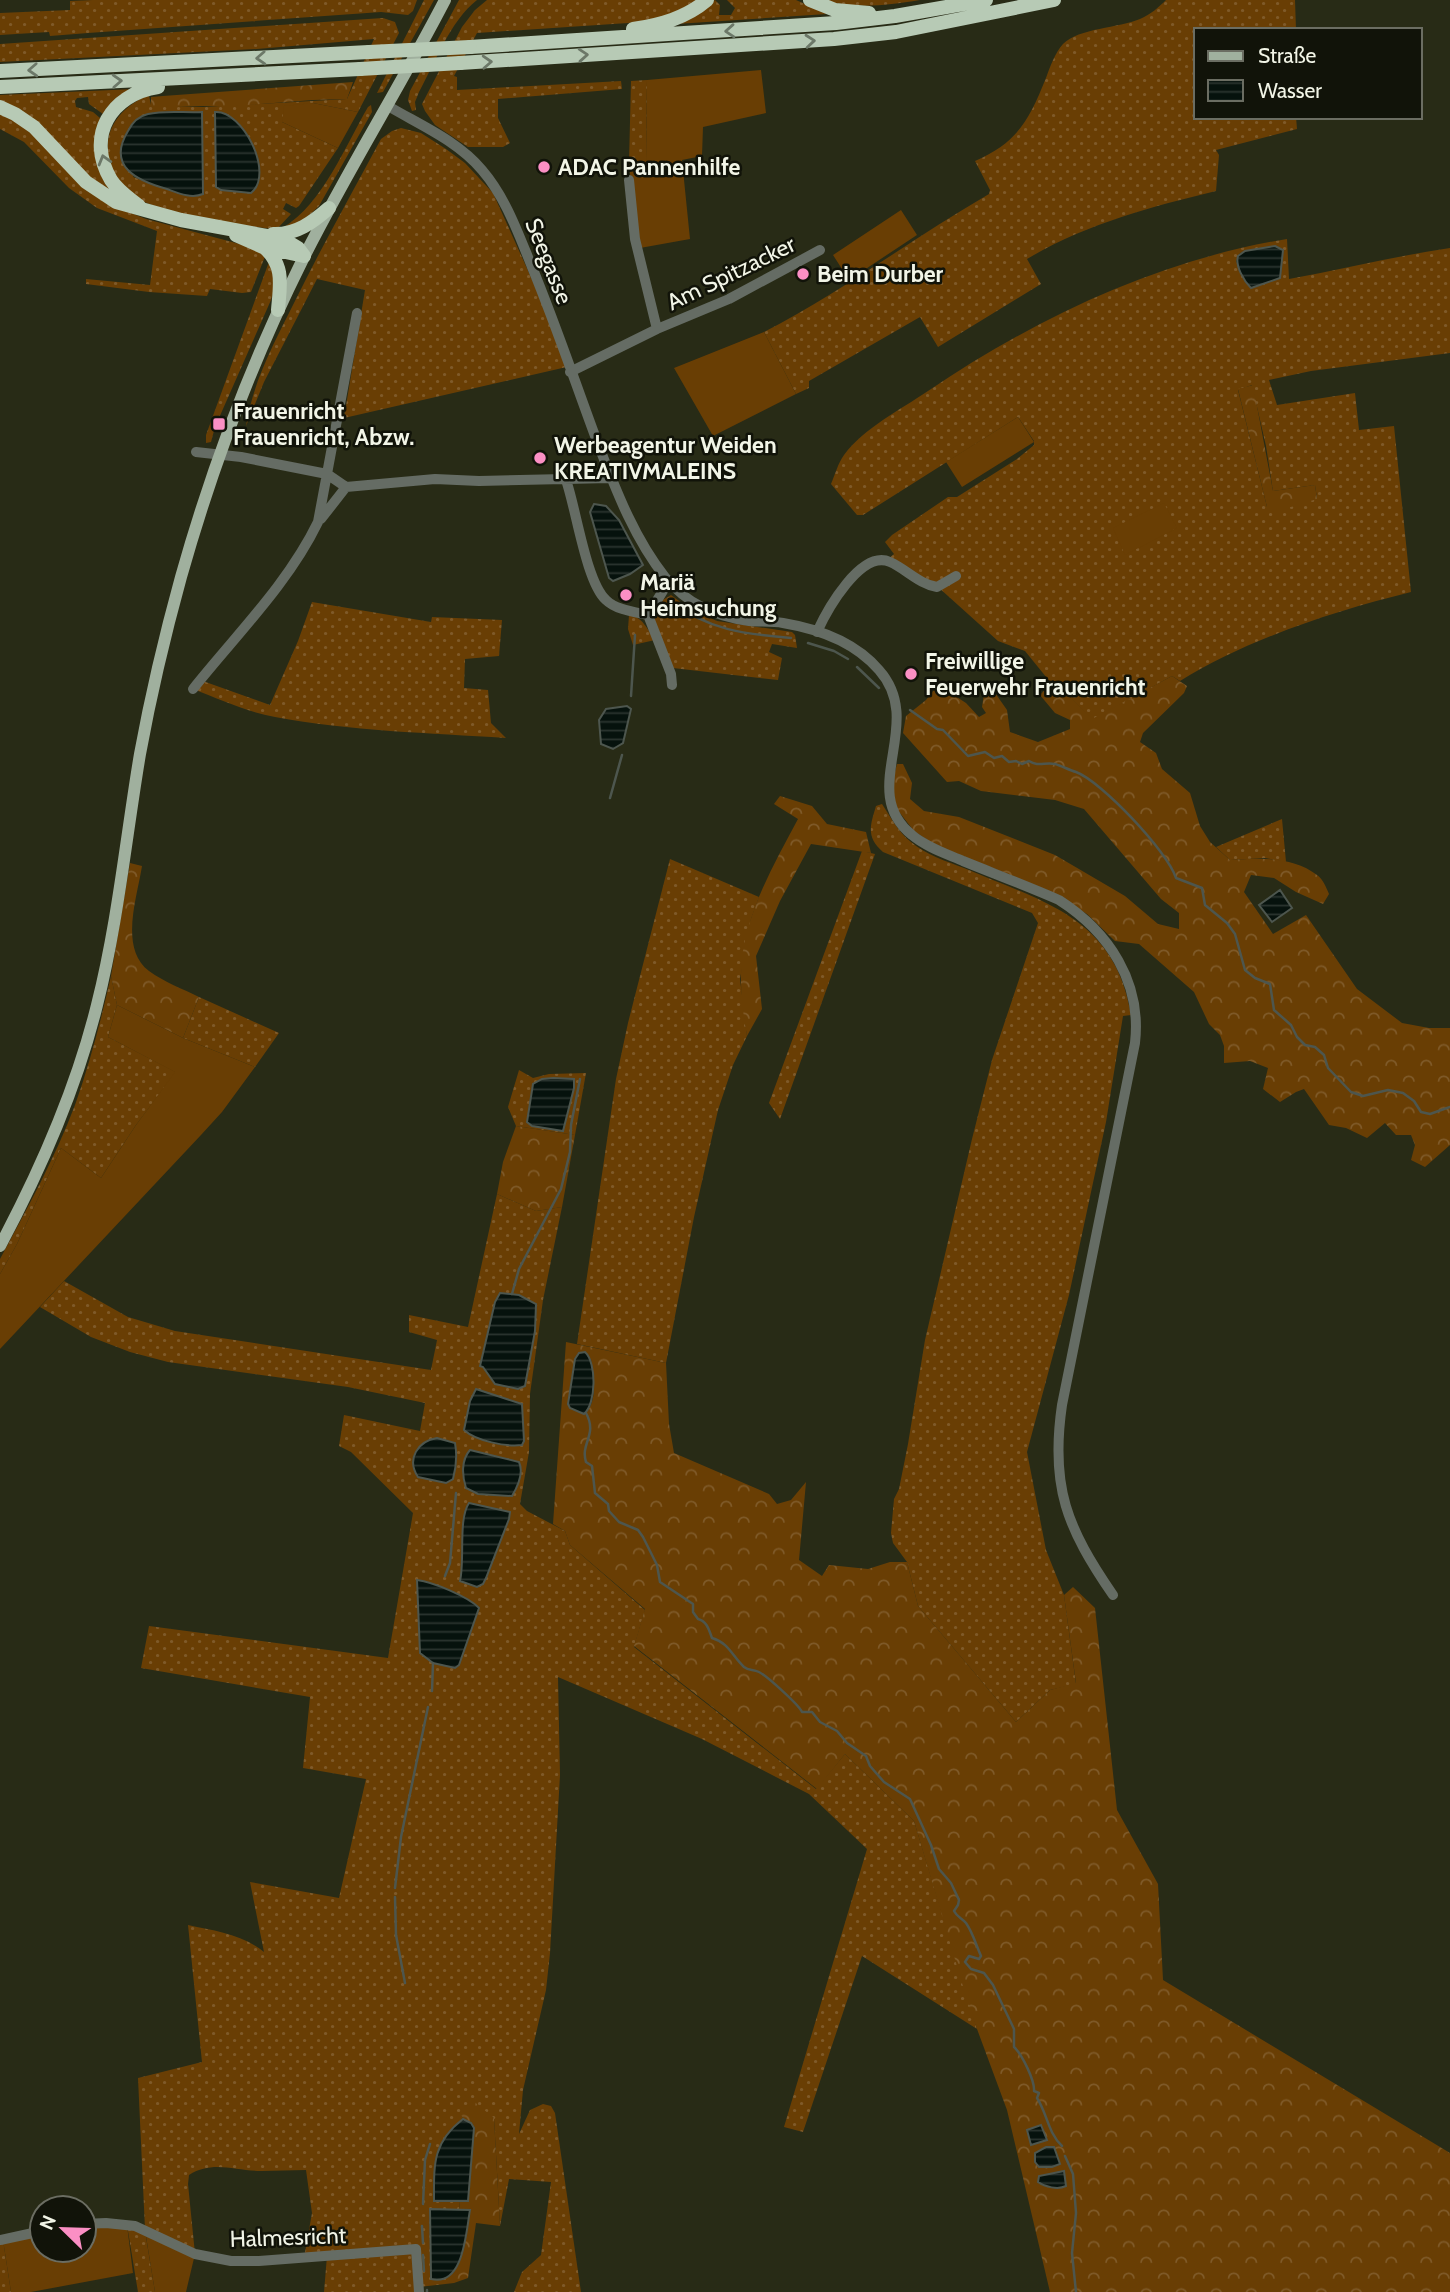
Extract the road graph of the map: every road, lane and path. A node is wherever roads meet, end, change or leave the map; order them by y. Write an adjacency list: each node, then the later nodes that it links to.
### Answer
1 (445, 0): 11 (main road)
2 (707, 0): 7 (highway)
3 (810, 0): 6 (highway)
4 (986, 0): 6 (highway)
5 (1054, 0): 9 (highway, one-way to 5, bridge)
6 (895, 16): 7 (highway, one-way to 7)
7 (566, 40): 8 (highway, one-way to 8, bridge)
8 (0, 71)
9 (219, 76): 10 (highway, one-way to 9); 15 (highway, one-way to 9)
10 (0, 87)
11 (388, 106): 14 (main road); 22 (street, Seegasse)
12 (0, 107): 15 (highway)
13 (629, 180): 21 (street, Am Spitzacker)
14 (329, 208): 16 (highway); 18 (main road)
15 (146, 211): 16 (highway)
16 (264, 240): 18 (highway); 19 (highway)
17 (820, 250): 21 (street, Am Spitzacker)
18 (304, 256): 19 (main road)
19 (278, 310): 24 (main road)
20 (357, 313): 25 (street)
21 (657, 329): 22 (street, Am Spitzacker)
22 (570, 372): 26 (street, Seegasse)
23 (197, 452): 24 (street)
24 (219, 454): 25 (street); 36 (main road)
25 (327, 474): 28 (street); 29 (street)
26 (610, 478): 27 (street); 31 (street, Seegasse)
27 (566, 480): 28 (street); 32 (street)
28 (346, 486): 29 (street)
29 (318, 522): 35 (street)
30 (956, 576): 33 (street)
31 (669, 581): 32 (street); 33 (street, Seegasse)
32 (648, 615): 34 (street)
33 (817, 632): 37 (street, Seegasse)
34 (672, 685)
35 (193, 689)
36 (0, 1247)
37 (1113, 1595)
38 (98, 2223): 41 (street, Halmesricht)
39 (28, 2234): 40 (street)
40 (2, 2240)
41 (419, 2292)

